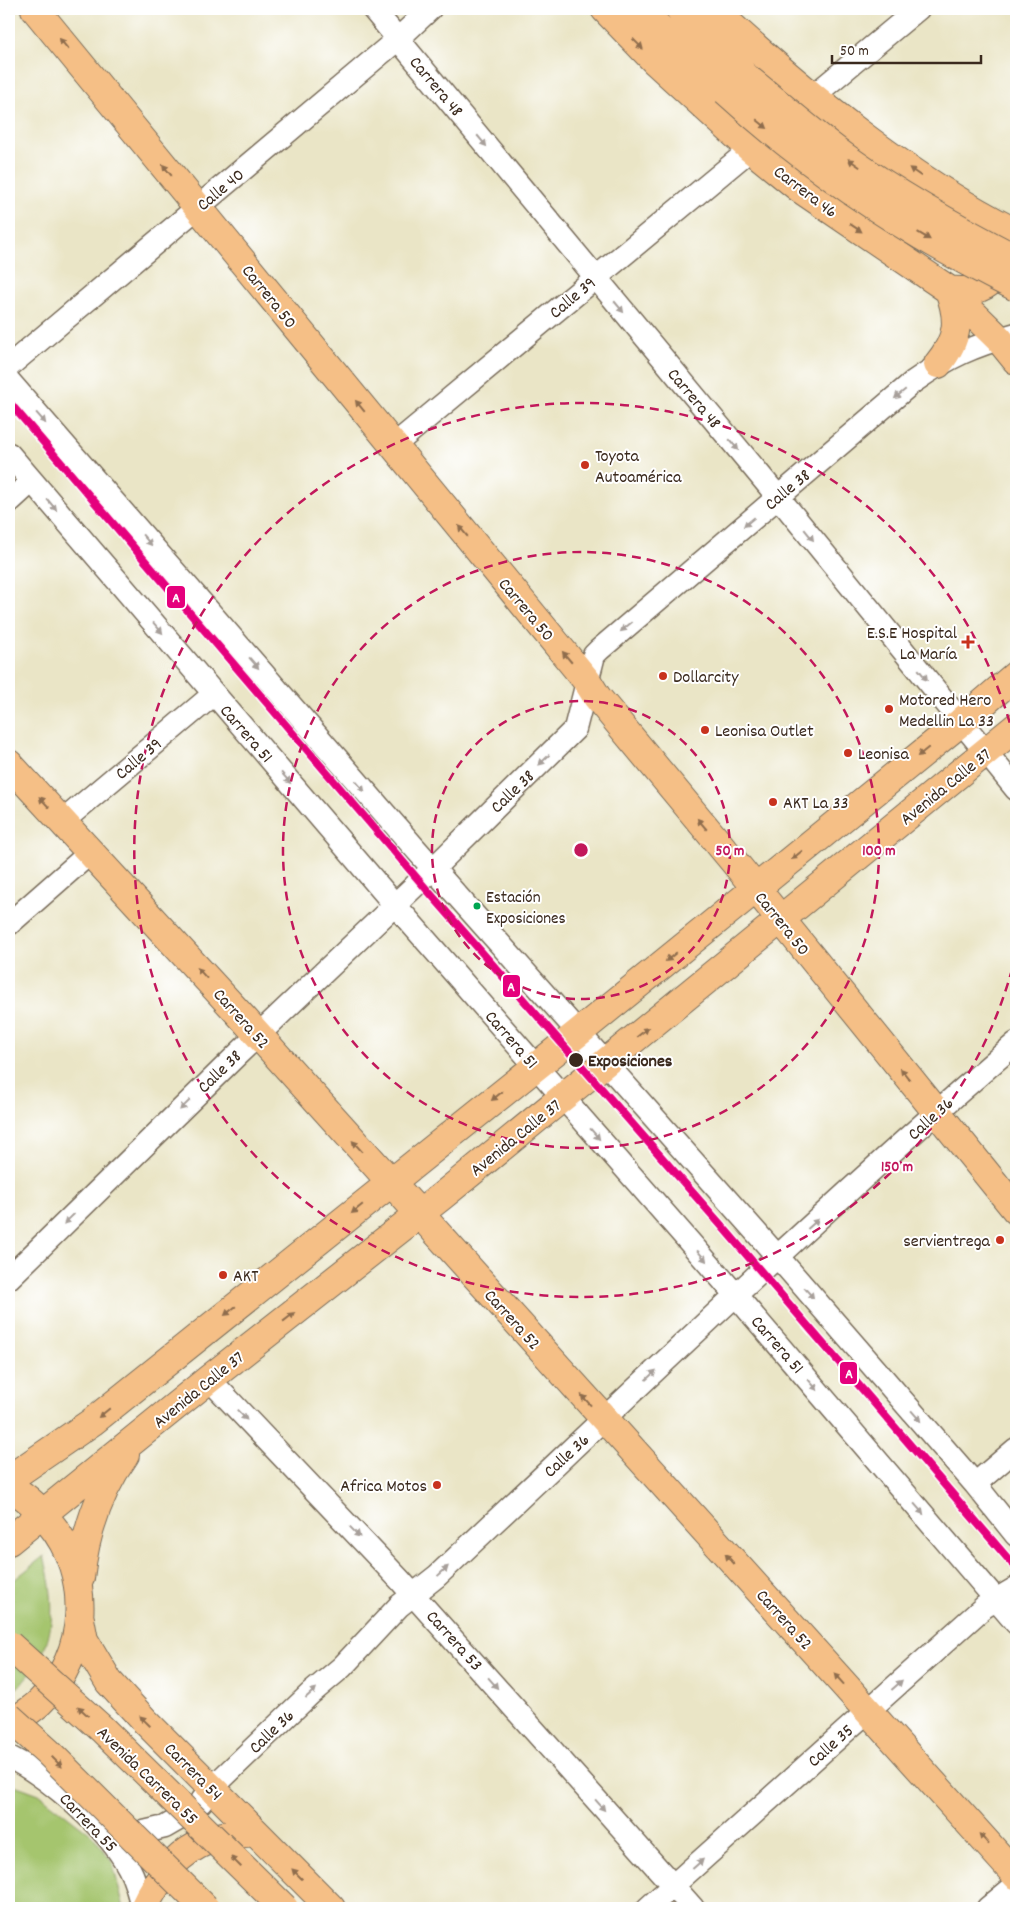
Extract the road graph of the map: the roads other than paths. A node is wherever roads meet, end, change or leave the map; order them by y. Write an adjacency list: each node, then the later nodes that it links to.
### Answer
1 (35, 9): 13 (main road, Carrera 50, one-way to 1)
2 (373, 9): 9 (street, Carrera 48)
3 (430, 9): 9 (street, Calle 40)
4 (605, 9): 12 (main road, Carrera 46, one-way to 12)
5 (639, 9): 10 (main road, Carrera 46)
6 (680, 9): 10 (main road, Carrera 46)
7 (713, 9): 11 (main road)
8 (918, 9): 11 (street)
9 (398, 39): 13 (street, Calle 40); 16 (street, Carrera 48, one-way to 16)
10 (737, 85): 15 (main road, Carrera 46, one-way to 10, bridge); 17 (main road, Carrera 46, one-way to 17, bridge)
11 (812, 97): 14 (main road, one-way to 11)
12 (751, 149): 16 (street, Calle 39); 18 (main road, Carrera 46, one-way to 18)
13 (198, 208): 22 (street, Calle 40); 24 (main road, Carrera 50, one-way to 13)
14 (1006, 228): 18 (main road)
15 (1016, 259)
16 (595, 278): 24 (street, Calle 39); 27 (street, Carrera 48, one-way to 27)
17 (1016, 287)
18 (950, 290): 19 (main road, Carrera 46); 21 (main road)
19 (1008, 336): 20 (main road, Carrera 46); 21 (street, Calle 38)
20 (1016, 360)
21 (938, 364): 27 (street, Calle 38, one-way to 27)
22 (9, 366)
23 (9, 381): 39 (street, one-way to 39)
24 (393, 446): 30 (main road, Carrera 50, one-way to 24)
25 (9, 454): 26 (street, Carrera 51)
26 (32, 481): 28 (street); 31 (street, Carrera 51, one-way to 31)
27 (778, 498): 30 (street, Calle 38, one-way to 30); 32 (street, Carrera 48, one-way to 32)
28 (9, 502)
29 (1016, 675): 32 (main road)
30 (587, 681): 39 (street, Calle 38, one-way to 39); 40 (main road, Carrera 50, one-way to 30)
31 (214, 694): 37 (street, Calle 39); 41 (street, Carrera 51, one-way to 41)
32 (961, 722): 34 (street, Carrera 48); 40 (main road, one-way to 40)
33 (1016, 727): 34 (main road, Avenida Calle 37)
34 (986, 752): 36 (street, Carrera 48); 42 (main road, Avenida Calle 37)
35 (9, 764): 37 (main road, Carrera 52, one-way to 35)
36 (1016, 789)
37 (62, 821): 38 (main road, Carrera 52)
38 (91, 852): 43 (street); 45 (main road, Carrera 52, one-way to 38)
39 (432, 869): 41 (street, Calle 38); 44 (street)
40 (755, 888): 42 (main road, Carrera 50); 44 (main road, one-way to 44)
41 (395, 905): 45 (street, Calle 38); 48 (street, Carrera 51)
42 (781, 920): 47 (main road, Avenida Calle 37, one-way to 42); 50 (main road, Carrera 50, one-way to 42)
43 (9, 924)
44 (578, 1032): 47 (street); 48 (main road)
45 (257, 1034): 51 (main road, Carrera 52, one-way to 45); 55 (street, Calle 38, one-way to 55)
46 (1016, 1044): 50 (street, Calle 36)
47 (606, 1063): 49 (main road, Avenida Calle 37); 54 (street)
48 (536, 1066): 49 (street, Carrera 51); 51 (main road, one-way to 51)
49 (563, 1097): 53 (main road, Avenida Calle 37); 56 (street, Carrera 51, one-way to 56)
50 (936, 1112): 52 (main road, Carrera 50); 54 (street, Calle 36, one-way to 50)
51 (389, 1182): 53 (main road, Carrera 52); 61 (main road, one-way to 61)
52 (1016, 1210)
53 (419, 1215): 57 (main road, Avenida Calle 37, one-way to 53); 58 (main road, Carrera 52, one-way to 53)
54 (777, 1256): 56 (street, Calle 36); 62 (street, one-way to 62)
55 (9, 1278)
56 (736, 1295): 58 (street, Calle 36, one-way to 56); 70 (street, Carrera 51, one-way to 70)
57 (209, 1379): 59 (main road, Avenida Calle 37); 69 (street, Carrera 53, one-way to 69)
58 (604, 1419): 69 (street, Calle 36, one-way to 58); 74 (main road, Carrera 52, one-way to 58)
59 (136, 1440): 64 (main road, Avenida Calle 37); 67 (main road)
60 (1016, 1449): 62 (street)
61 (9, 1479)
62 (975, 1484): 65 (street)
63 (9, 1488): 64 (main road)
64 (42, 1513): 66 (main road, Avenida Calle 37); 67 (main road)
65 (1016, 1535)
66 (9, 1541)
67 (78, 1586): 71 (main road)
68 (1016, 1588): 70 (street, Calle 35)
69 (414, 1594): 78 (street, Calle 36, one-way to 69); 83 (street, Carrera 53, one-way to 83)
70 (997, 1600): 72 (street, Carrera 51); 74 (street, Calle 35, one-way to 70)
71 (80, 1619): 76 (main road); 78 (main road, Carrera 54, one-way to 71)
72 (1016, 1623)
73 (9, 1645): 86 (main road, Avenida Carrera 55, one-way to 73, bridge)
74 (868, 1711): 81 (main road, Carrera 52, one-way to 74); 83 (street, Calle 35, one-way to 74)
75 (9, 1717): 85 (main road, one-way to 85, bridge)
76 (9, 1724)
77 (9, 1757): 80 (street, Carrera 55)
78 (212, 1788): 79 (main road, Carrera 54); 80 (street, Calle 36)
79 (255, 1832): 84 (main road); 87 (main road, Carrera 54, one-way to 79)
80 (105, 1834): 84 (street, Carrera 55)
81 (1016, 1875)
82 (1016, 1885): 90 (street)
83 (672, 1887): 88 (street, Calle 35); 89 (street, Carrera 53)
84 (143, 1908)
85 (206, 1908)
86 (284, 1908)
87 (331, 1908)
88 (648, 1908)
89 (693, 1908)
90 (988, 1908)

